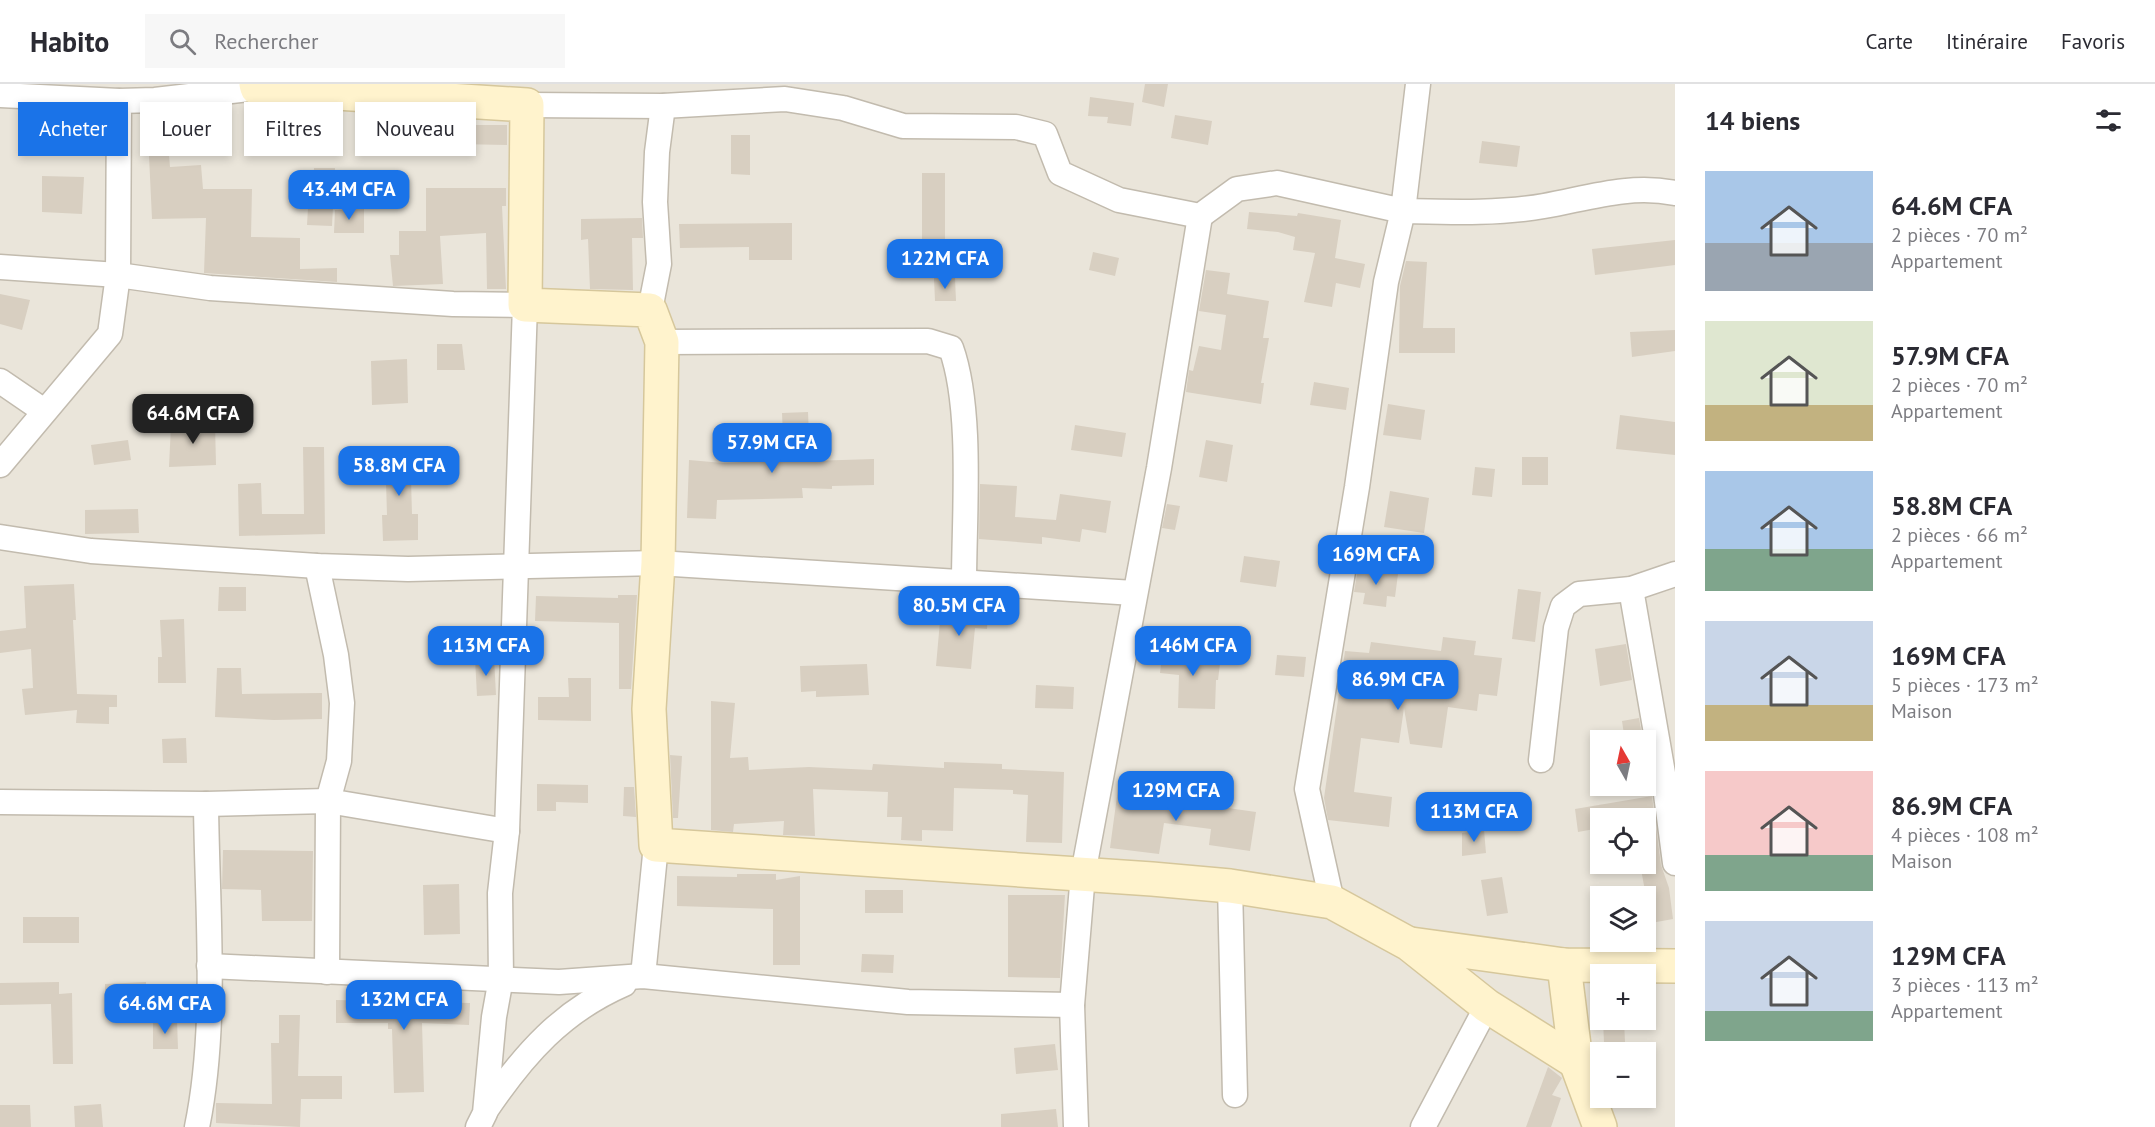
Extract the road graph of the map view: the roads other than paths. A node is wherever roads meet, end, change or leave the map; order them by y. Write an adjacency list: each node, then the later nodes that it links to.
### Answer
1 (1418, 84): 9 (street)
2 (256, 86): 5 (street); 6 (street)
3 (785, 92): 7 (street); 10 (street)
4 (0, 95): 5 (street)
5 (119, 101): 12 (street)
6 (527, 105): 7 (street); 13 (street)
7 (663, 106): 14 (street)
8 (1675, 193): 9 (street)
9 (1402, 211): 10 (street); 36 (street)
10 (1200, 216): 26 (street)
11 (0, 267): 12 (street)
12 (118, 275): 13 (street); 17 (street)
13 (525, 305): 14 (street); 22 (street)
14 (650, 310): 15 (street)
15 (662, 342): 20 (street); 24 (street)
16 (0, 381): 17 (street)
17 (44, 411): 18 (street)
18 (0, 465)
19 (0, 537): 21 (street)
20 (658, 563): 22 (street); 24 (street); 32 (street)
21 (317, 566): 22 (street); 28 (street)
22 (515, 566): 31 (street)
23 (1675, 574): 25 (street)
24 (964, 583): 26 (street)
25 (1631, 589): 27 (street); 33 (street)
26 (1134, 593): 34 (street)
27 (1541, 760)
28 (328, 801): 30 (street); 31 (street); 41 (street)
29 (0, 802): 30 (street)
30 (206, 804): 39 (street)
31 (507, 831): 43 (street)
32 (656, 845): 34 (street); 42 (street)
33 (1675, 863)
34 (1083, 874): 35 (street); 44 (street)
35 (1230, 886): 36 (street); 47 (street)
36 (1332, 902): 37 (street)
37 (1409, 944): 38 (street); 45 (street)
38 (1564, 965): 40 (street); 46 (street)
39 (209, 966): 41 (street); 49 (street)
40 (1675, 966)
41 (327, 972): 43 (street)
42 (643, 976): 43 (street); 44 (street); 48 (street)
43 (501, 978): 48 (street)
44 (1072, 1005): 50 (street)
45 (1487, 1006): 46 (street); 51 (street)
46 (1576, 1062): 52 (street)
47 (1235, 1095)
48 (481, 1120)
49 (197, 1127)
50 (1076, 1127)
51 (1424, 1127)
52 (1600, 1127)

